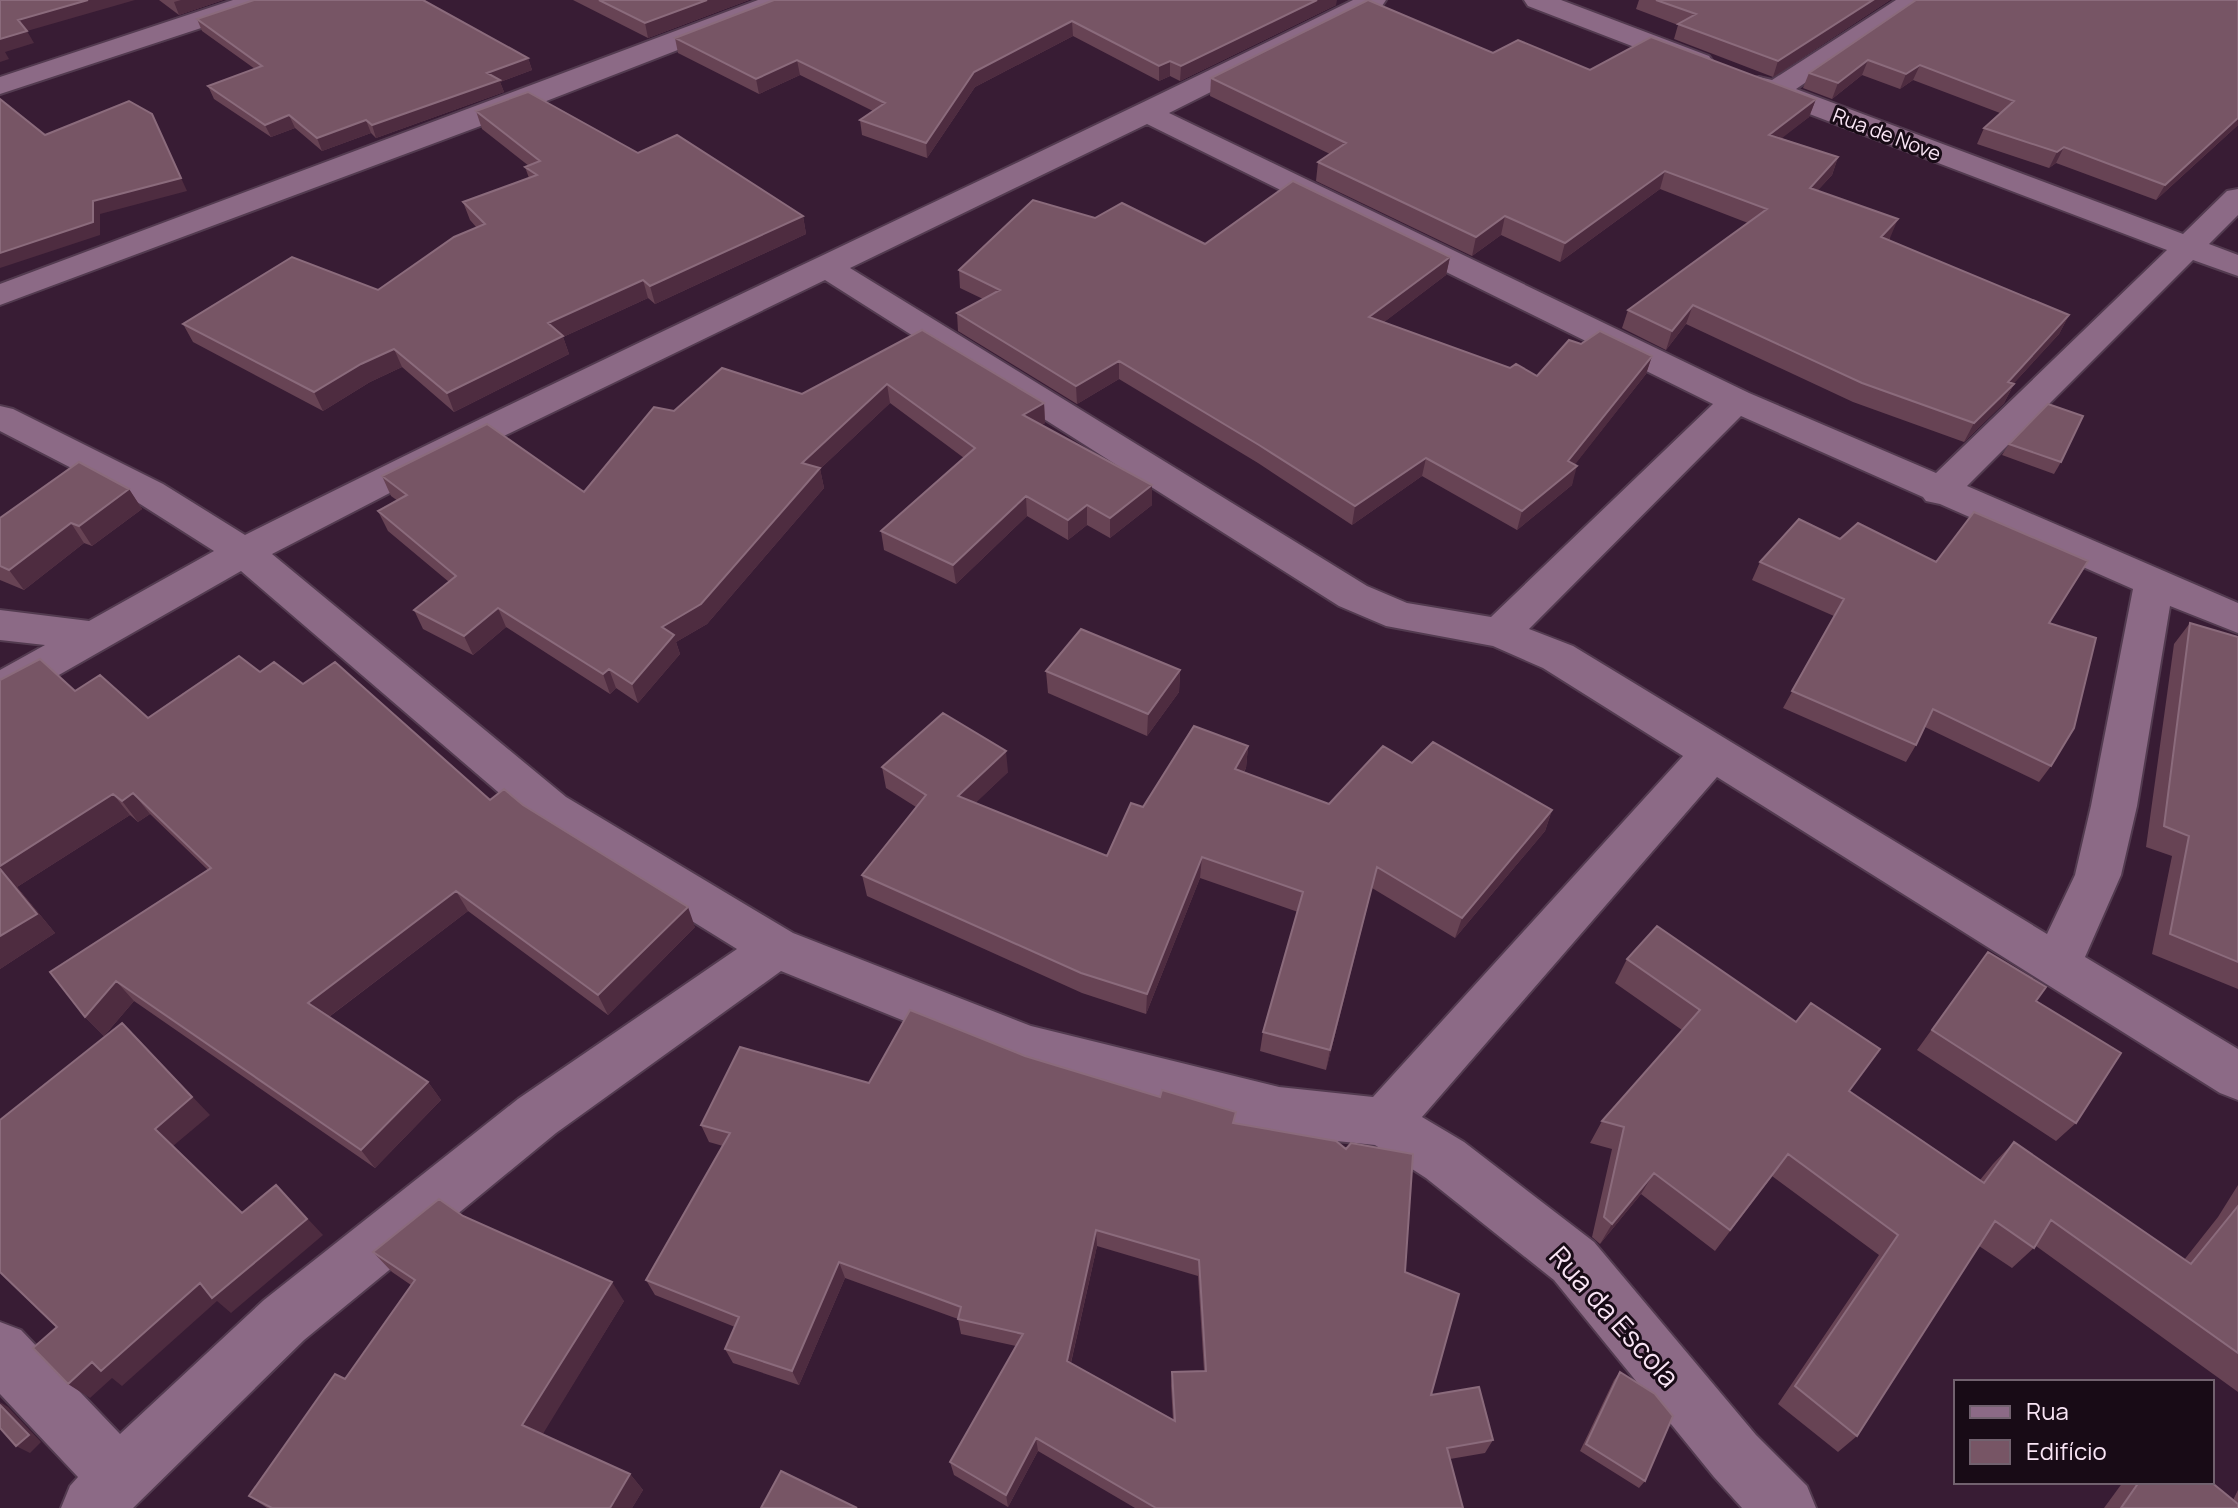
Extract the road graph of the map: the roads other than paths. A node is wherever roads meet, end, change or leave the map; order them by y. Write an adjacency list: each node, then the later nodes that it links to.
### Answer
1 (259, 0): 6 (street)
2 (782, 0): 13 (street)
3 (1373, 0): 8 (street)
4 (1537, 0): 7 (street, Rua de Nove)
5 (1914, 0): 7 (street)
6 (0, 86)
7 (1775, 91): 10 (street, Rua de Nove)
8 (1147, 113): 12 (street); 14 (street)
9 (2238, 198): 10 (street)
10 (2188, 248): 11 (street, Rua de Nove); 16 (street)
11 (2238, 266)
12 (826, 267): 17 (street); 21 (street)
13 (0, 295)
14 (1736, 401): 16 (street); 21 (street)
15 (0, 417): 17 (street)
16 (1939, 492): 18 (street)
17 (244, 552): 22 (street); 25 (street)
18 (2154, 584): 19 (street); 26 (street)
19 (2238, 619)
20 (0, 625): 22 (street)
21 (1500, 633): 24 (street)
22 (93, 636): 23 (street)
23 (0, 689)
24 (1713, 752): 26 (street); 28 (street)
25 (776, 948): 28 (street); 30 (street)
26 (2057, 965): 27 (street)
27 (2238, 1077)
28 (1384, 1122): 31 (street, Rua da Escola)
29 (0, 1351): 30 (street)
30 (106, 1492)
31 (1785, 1508)

